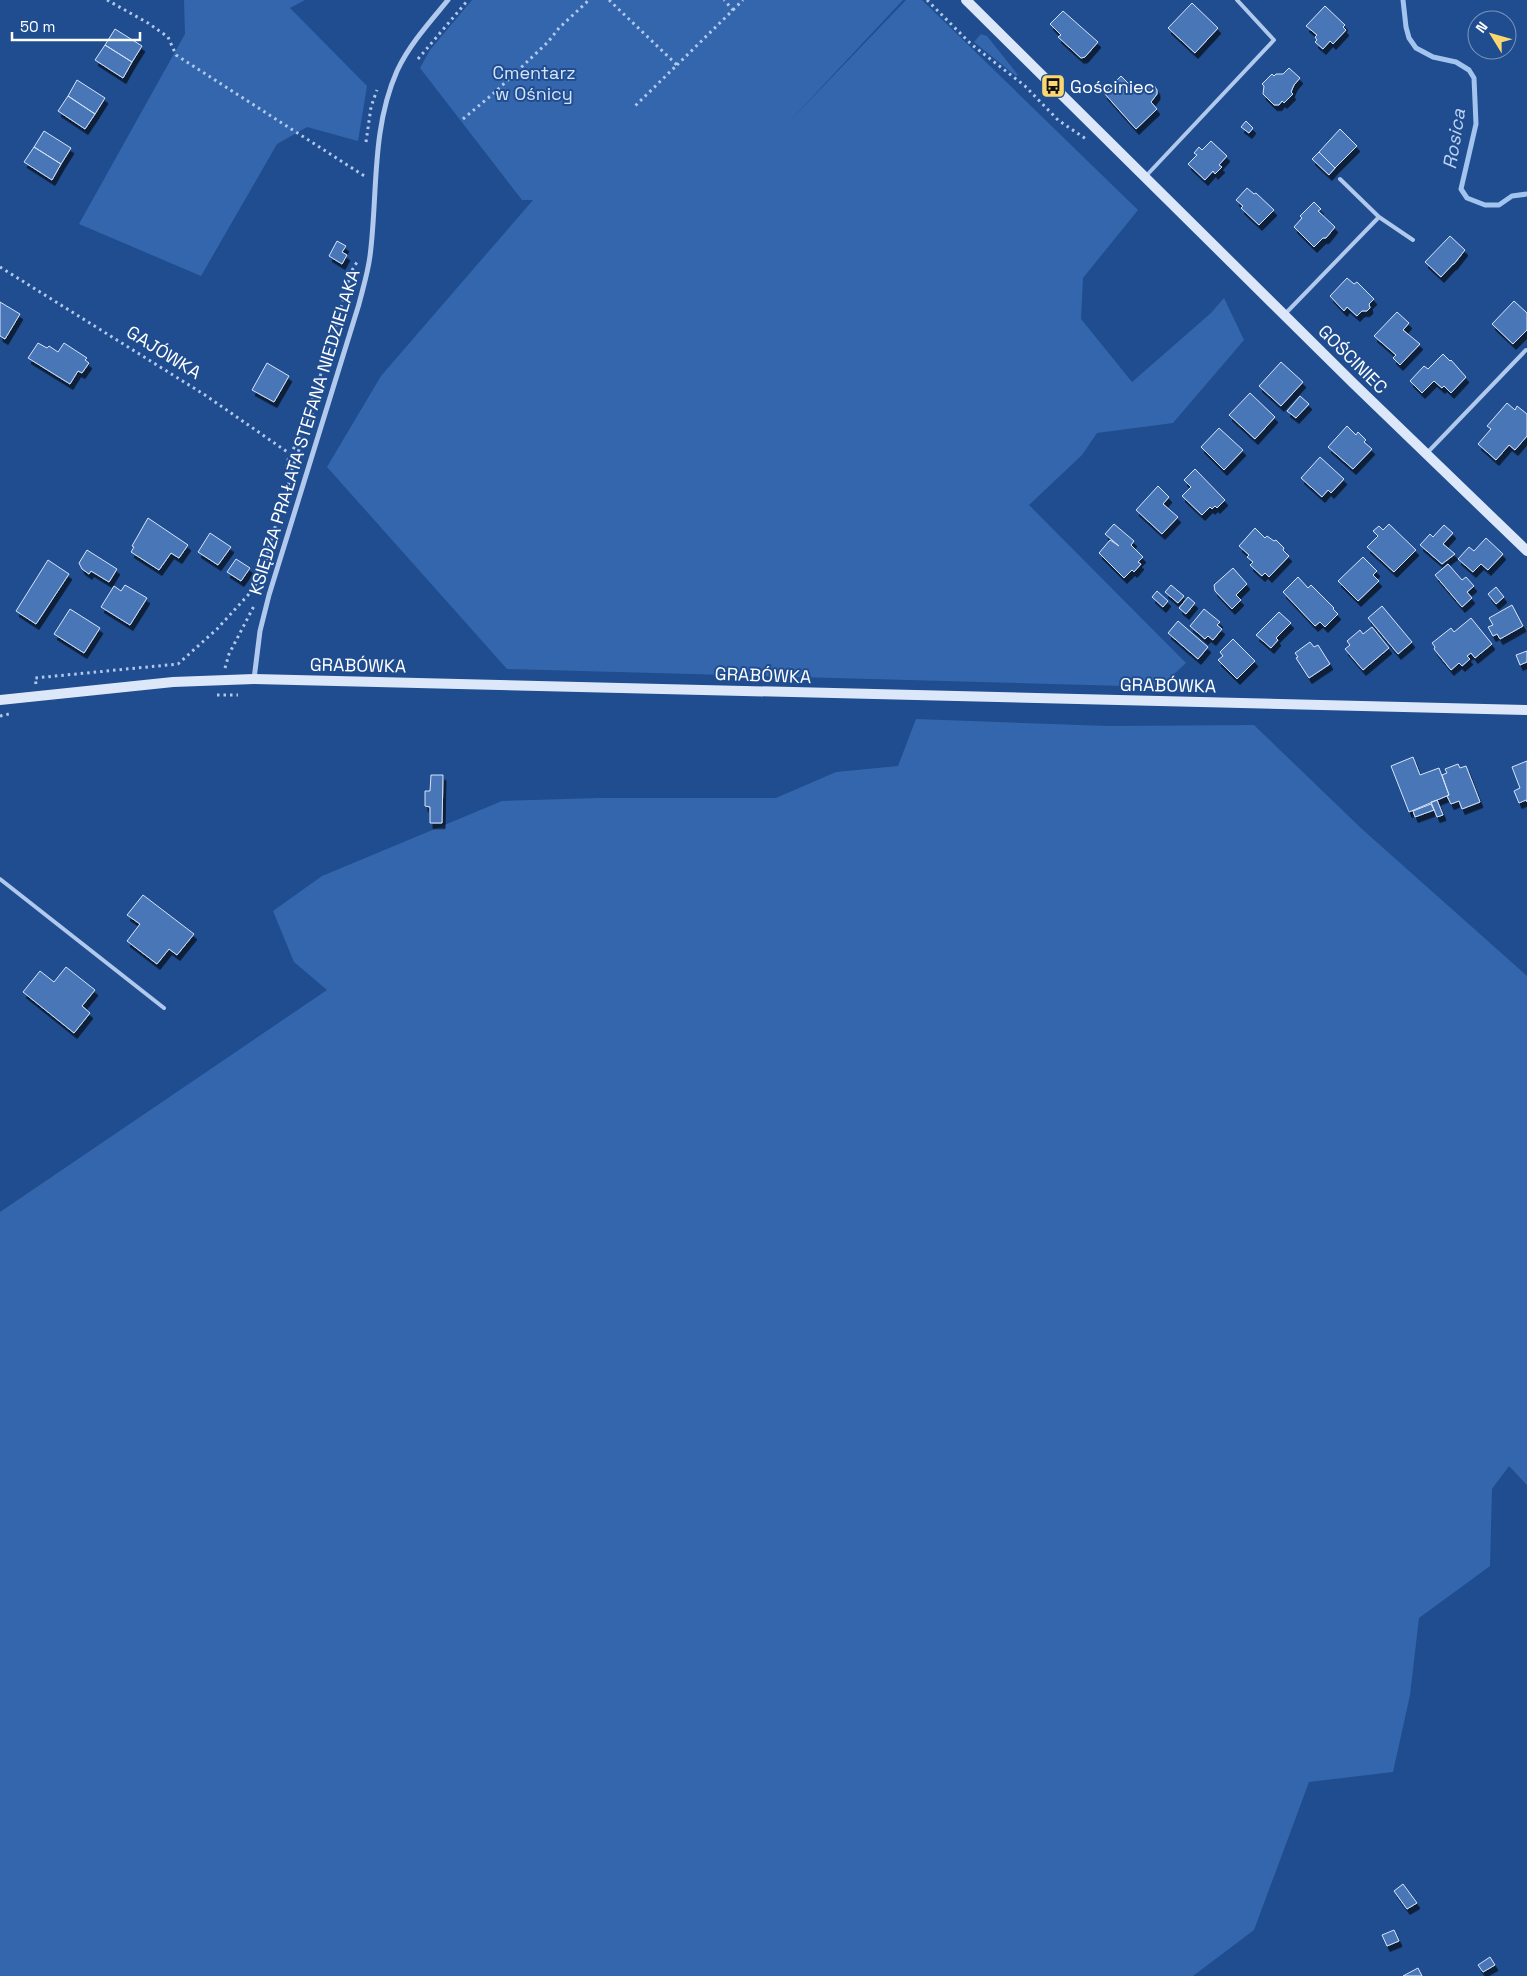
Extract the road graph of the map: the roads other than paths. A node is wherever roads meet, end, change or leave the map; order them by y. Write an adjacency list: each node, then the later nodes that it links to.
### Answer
1 (448, 0): 12 (street, KSIĘDZA PRAŁATA STEFANA NIEDZIELAKA)
2 (966, 0): 4 (street, GOŚCINIEC)
3 (1237, 0): 4 (lane)
4 (1144, 178): 8 (street, GOŚCINIEC)
5 (1340, 179): 6 (lane)
6 (1379, 217): 7 (lane); 8 (lane)
7 (1413, 240)
8 (1285, 314): 10 (street, GOŚCINIEC)
9 (1526, 350): 10 (lane)
10 (1426, 453): 11 (street, GOŚCINIEC)
11 (1527, 551)
12 (254, 680): 13 (street, GRABÓWKA); 14 (street, GRABÓWKA)
13 (0, 700)
14 (1527, 710)
15 (0, 879): 16 (lane)
16 (164, 1008)

